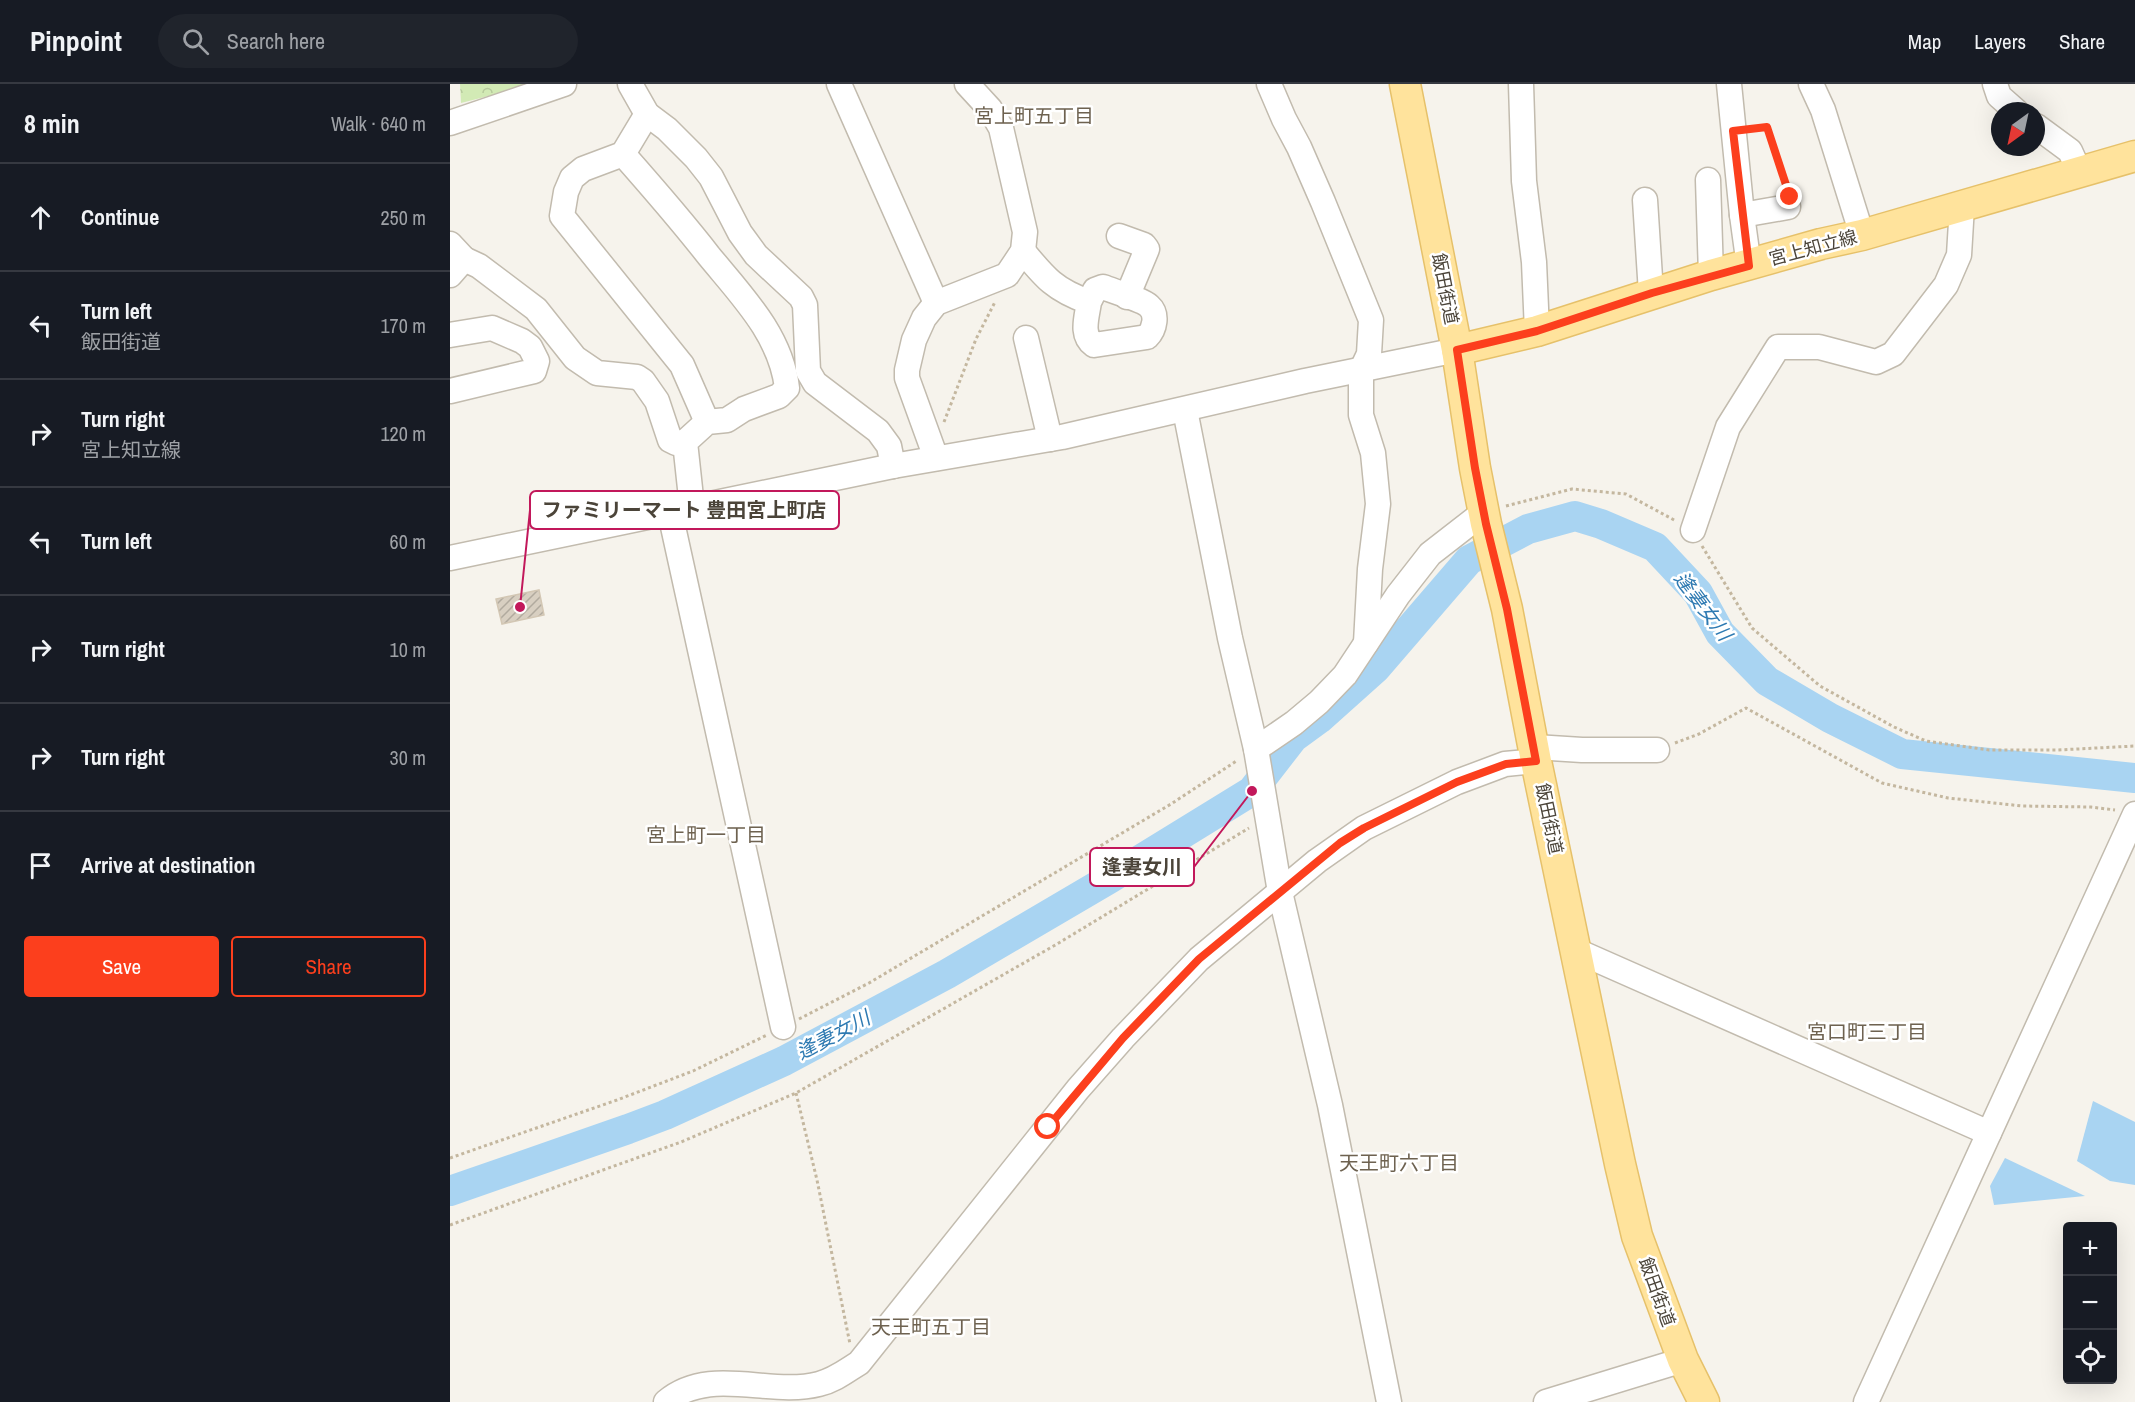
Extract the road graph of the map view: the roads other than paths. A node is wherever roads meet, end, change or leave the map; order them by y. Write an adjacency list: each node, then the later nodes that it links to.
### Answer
1 (564, 84): 13 (street)
2 (630, 84): 12 (street)
3 (839, 84): 32 (street)
4 (967, 84): 25 (street)
5 (1269, 84): 37 (street)
6 (1405, 84): 36 (main road, 飯田街道)
7 (1521, 84): 33 (street)
8 (1729, 84): 22 (street)
9 (1811, 84): 23 (street)
10 (1995, 84): 11 (street)
11 (2006, 102)
12 (647, 114): 15 (street); 44 (street)
13 (450, 123)
14 (2045, 133): 17 (street)
15 (623, 154): 40 (street); 40 (street)
16 (2135, 156): 17 (main road, 宮上知立線)
17 (2079, 171): 21 (main road, 宮上知立線)
18 (1708, 180): 28 (street)
19 (1645, 200): 29 (street)
20 (1789, 202): 22 (street)
21 (1962, 206): 23 (main road, 宮上知立線); 47 (street)
22 (1742, 215): 27 (street)
23 (1862, 235): 27 (main road, 宮上知立線)
24 (1119, 236): 30 (street)
25 (1023, 251): 31 (street); 32 (street)
26 (454, 259): 42 (street)
27 (1749, 266): 28 (main road, 宮上知立線)
28 (1711, 275): 29 (main road, 宮上知立線)
29 (1652, 293): 33 (main road, 宮上知立線)
30 (1127, 297): 31 (street); 31 (street)
31 (1089, 302)
32 (936, 303): 43 (street)
33 (1537, 331): 36 (main road, 宮上知立線)
34 (450, 335): 38 (street)
35 (1026, 338): 41 (street)
36 (1457, 350): 37 (street); 46 (main road, 飯田街道)
37 (1361, 371): 39 (street); 49 (street)
38 (450, 391)
39 (1185, 410): 41 (street); 51 (street)
40 (707, 422): 42 (street)
41 (1050, 439): 43 (street)
42 (685, 442): 45 (street)
43 (936, 458): 44 (street)
44 (893, 466): 45 (street)
45 (681, 510): 48 (street); 56 (street)
46 (1485, 518): 49 (street); 52 (main road, 飯田街道)
47 (1693, 530)
48 (450, 558)
49 (1366, 643): 51 (street)
50 (1657, 750): 52 (street)
51 (1256, 753): 54 (street)
52 (1536, 754): 54 (street); 55 (main road, 飯田街道)
53 (2130, 813): 57 (street)
54 (1280, 892): 59 (street); 60 (street)
55 (1577, 951): 57 (street); 58 (main road, 飯田街道)
56 (783, 1027)
57 (1989, 1133): 63 (street)
58 (1683, 1360): 61 (street); 62 (main road, 飯田街道)
59 (666, 1402)
60 (1389, 1402)
61 (1546, 1402)
62 (1704, 1402)
63 (1866, 1402)

